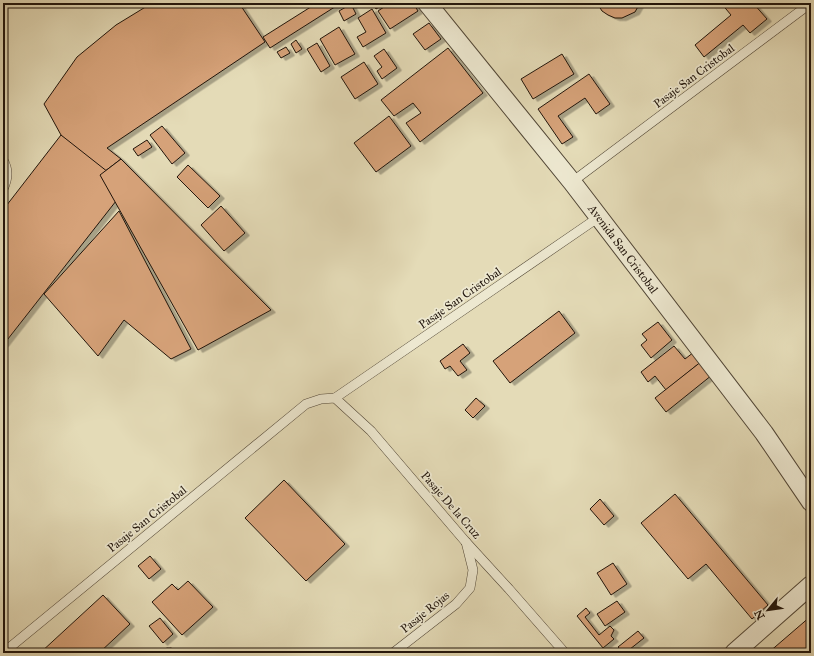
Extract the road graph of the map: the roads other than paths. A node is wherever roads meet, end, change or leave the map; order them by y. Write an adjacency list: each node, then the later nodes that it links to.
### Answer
1 (427, 3): 4 (street, Avenida San Cristobal)
2 (810, 3): 4 (lane, Pasaje San Cristobal)
3 (3, 160): 5 (lane)
4 (572, 182): 6 (street, Avenida San Cristobal)
5 (3, 189)
6 (599, 217): 7 (lane, Pasaje San Cristobal); 8 (street, Avenida San Cristobal)
7 (335, 398): 9 (lane, Pasaje De la Cruz); 11 (lane, Pasaje San Cristobal)
8 (811, 502)
9 (465, 541): 12 (lane, Pasaje Rojas); 13 (lane, Pasaje De la Cruz)
10 (811, 585): 14 (street)
11 (3, 653)
12 (393, 653)
13 (565, 653)
14 (734, 653)

